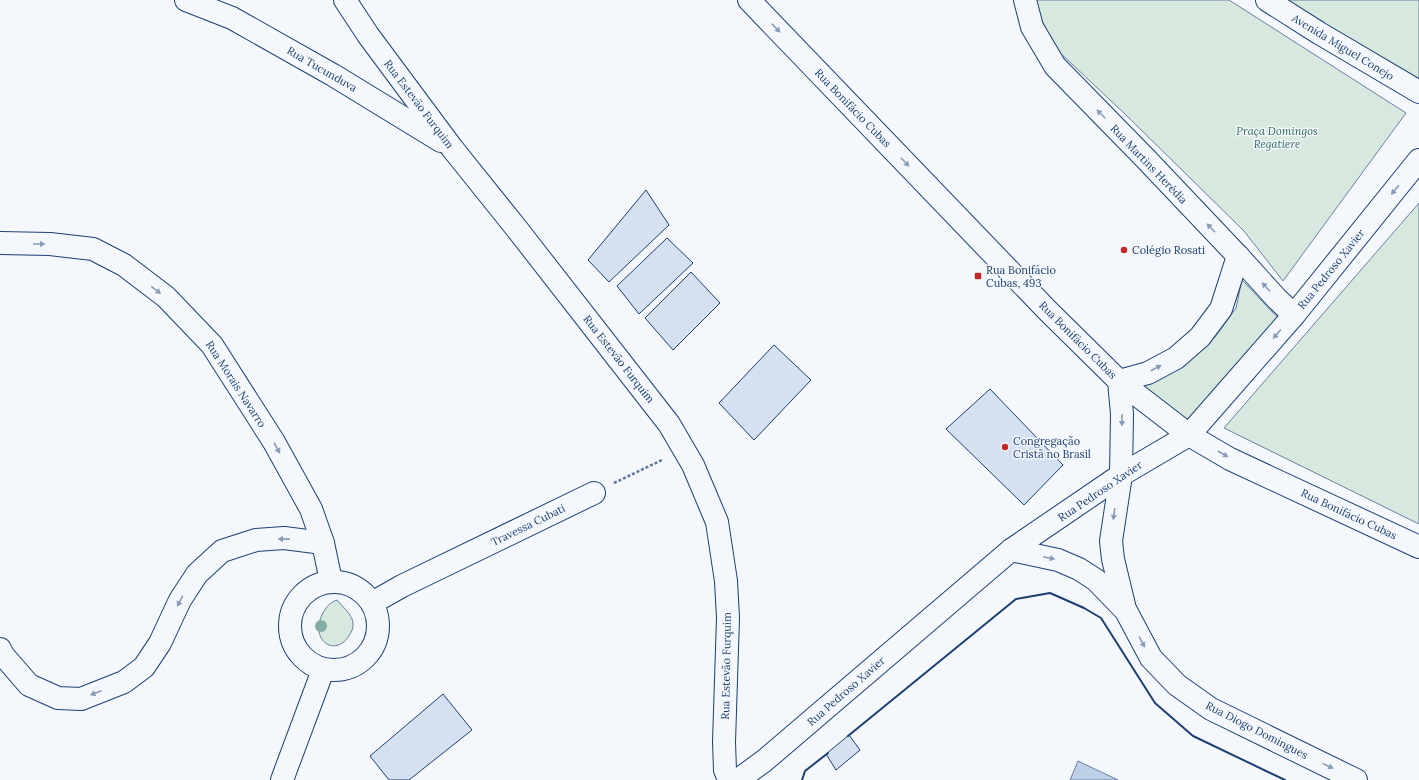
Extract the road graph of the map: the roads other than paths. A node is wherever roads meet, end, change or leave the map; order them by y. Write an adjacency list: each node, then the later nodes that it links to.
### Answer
1 (186, 0): 7 (street, Rua Tucunduva)
2 (345, 0): 7 (street, Rua Estevão Furquim)
3 (749, 0): 12 (street, Rua Bonifácio Cubas, one-way to 12)
4 (1025, 0): 10 (street, Rua Martins Herédia, one-way to 4)
5 (1267, 0): 6 (street, Avenida Miguel Conejo)
6 (1419, 92)
7 (452, 148): 25 (street, Rua Estevão Furquim)
8 (1419, 160): 11 (street, Rua Pedroso Xavier, one-way to 11)
9 (0, 243): 16 (street, Rua Morais Navarro, one-way to 16)
10 (1238, 256): 11 (street, Rua Martins Herédia, one-way to 10); 12 (street, one-way to 10)
11 (1294, 315): 13 (street, Rua Pedroso Xavier, one-way to 13)
12 (1119, 381): 13 (street, Rua Bonifácio Cubas); 14 (street, Rua Diogo Domingues, one-way to 14)
13 (1189, 435): 14 (street, Rua Pedroso Xavier); 17 (street, Rua Bonifácio Cubas, one-way to 17)
14 (1120, 475): 18 (street, Rua Pedroso Xavier); 21 (street, Rua Diogo Domingues, one-way to 21)
15 (594, 493): 20 (street, Travessa Cubati)
16 (323, 542): 19 (street, Rua Morais Navarro); 22 (street, one-way to 22)
17 (1419, 547)
18 (1011, 550): 21 (street, Rua Diogo Domingues, one-way to 21); 26 (street, Rua Pedroso Xavier)
19 (331, 581): 20 (street); 23 (street)
20 (372, 603): 23 (street)
21 (1126, 611): 27 (street, Rua Diogo Domingues, one-way to 27)
22 (0, 649)
23 (322, 670): 24 (street)
24 (282, 780)
25 (729, 780)
26 (738, 780)
27 (1356, 780)

